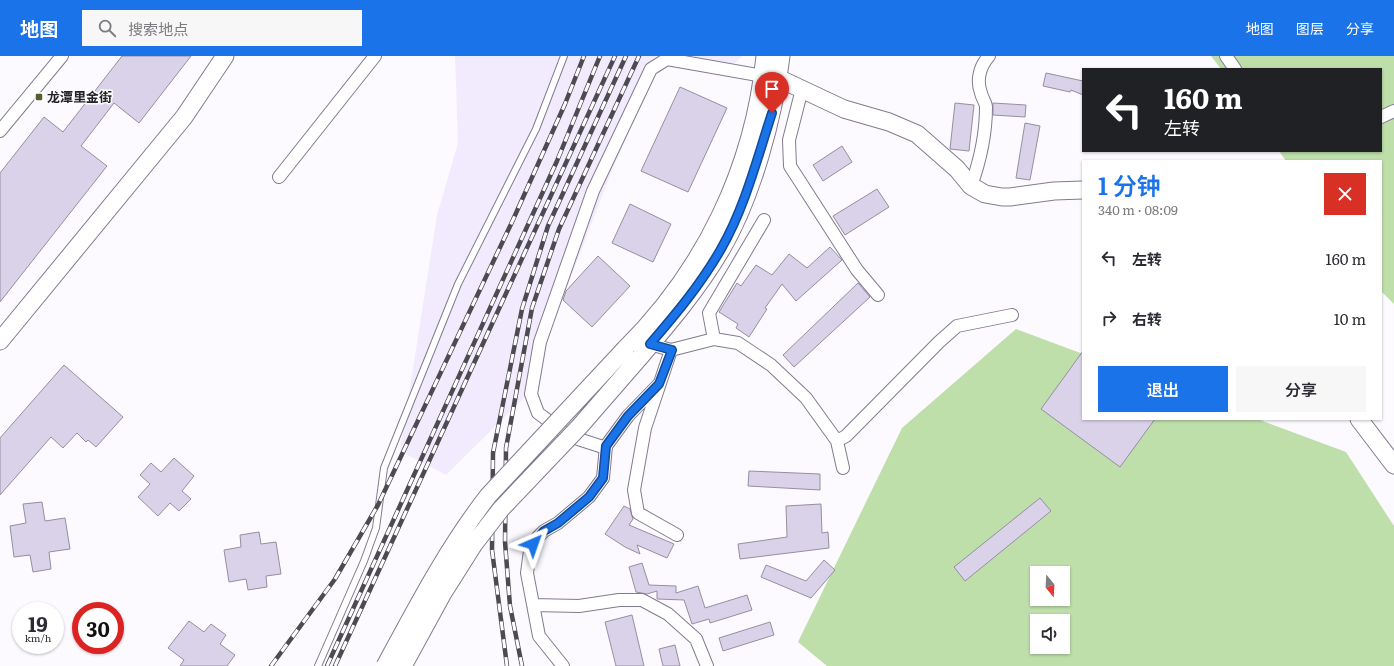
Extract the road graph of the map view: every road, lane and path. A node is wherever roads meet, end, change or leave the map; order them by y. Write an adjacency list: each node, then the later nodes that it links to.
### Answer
1 (62, 56): 14 (street)
2 (225, 56): 22 (main road)
3 (375, 56): 15 (street)
4 (564, 56): 33 (lane)
5 (765, 56): 10 (main road)
6 (781, 56): 10 (main road)
7 (988, 56): 16 (street)
8 (1226, 56): 9 (street)
9 (1234, 68)
10 (771, 77): 11 (main road); 23 (main road); 23 (main road); 28 (street)
11 (802, 89): 16 (main road); 19 (street)
12 (1394, 110): 13 (street)
13 (1382, 116)
14 (0, 131)
15 (279, 177)
16 (971, 186): 17 (main road)
17 (1082, 190)
18 (764, 220): 21 (street)
19 (878, 294)
20 (1012, 315): 27 (street)
21 (714, 339): 24 (street); 27 (street)
22 (0, 341)
23 (639, 350): 24 (street); 34 (main road, bridge); 35 (main road, bridge)
24 (672, 350): 25 (street)
25 (659, 384): 28 (street); 31 (street)
26 (1360, 420): 29 (main road)
27 (837, 441): 30 (street)
28 (606, 448): 32 (street)
29 (1394, 465)
30 (843, 468)
31 (677, 535)
32 (534, 605): 36 (street); 37 (street)
33 (318, 666)
34 (385, 666)
35 (403, 666)
36 (563, 666)
37 (707, 666)

